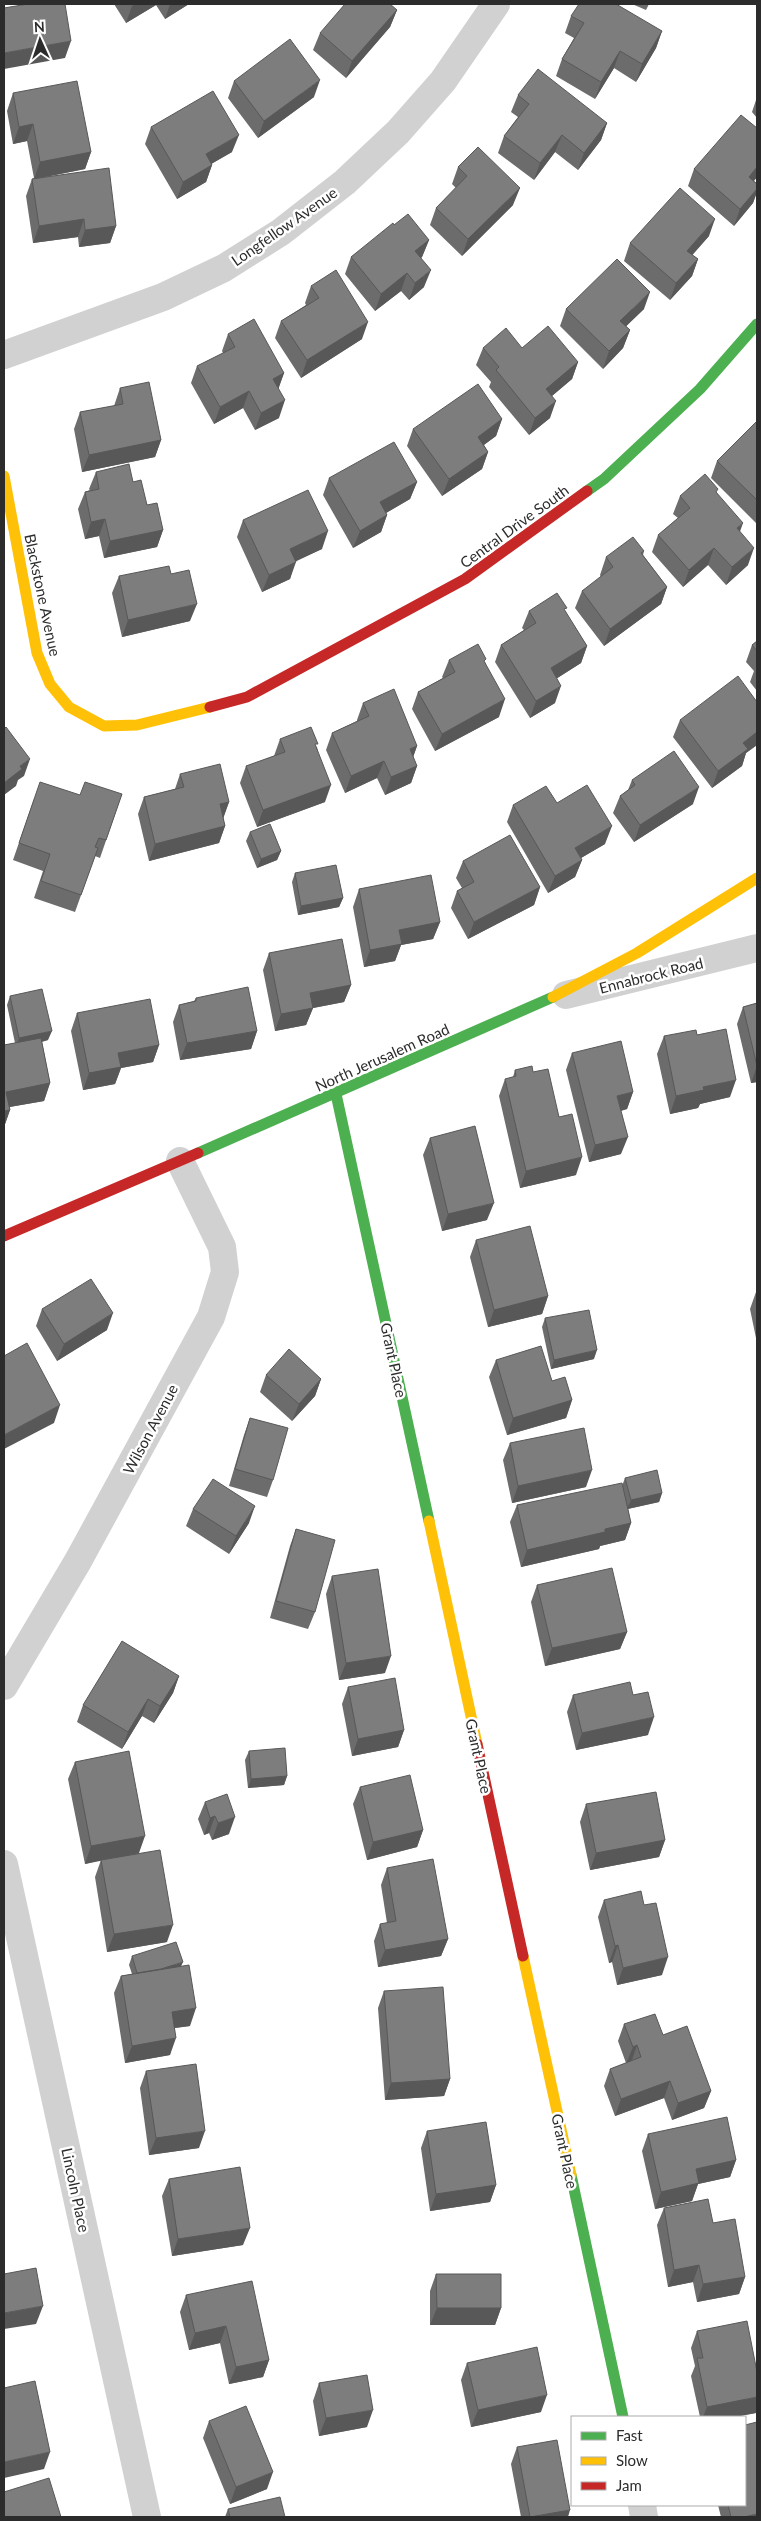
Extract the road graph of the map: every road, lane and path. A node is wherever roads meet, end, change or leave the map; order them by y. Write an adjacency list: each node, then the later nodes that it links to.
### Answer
1 (496, 4): 3 (street, Longfellow Avenue)
2 (757, 324): 5 (street, Central Drive South)
3 (4, 354)
4 (4, 476): 5 (street, Blackstone Avenue)
5 (248, 696)
6 (757, 878): 8 (street, North Jerusalem Road)
7 (757, 948): 8 (street, Ennabrock Road)
8 (545, 1001): 9 (street, North Jerusalem Road)
9 (336, 1094): 10 (street, North Jerusalem Road); 14 (street, Grant Place)
10 (180, 1161): 11 (street, North Jerusalem Road); 12 (street, Wilson Avenue)
11 (4, 1236)
12 (4, 1686)
13 (4, 1864): 15 (street, Lincoln Place)
14 (623, 2416)
15 (148, 2517)

